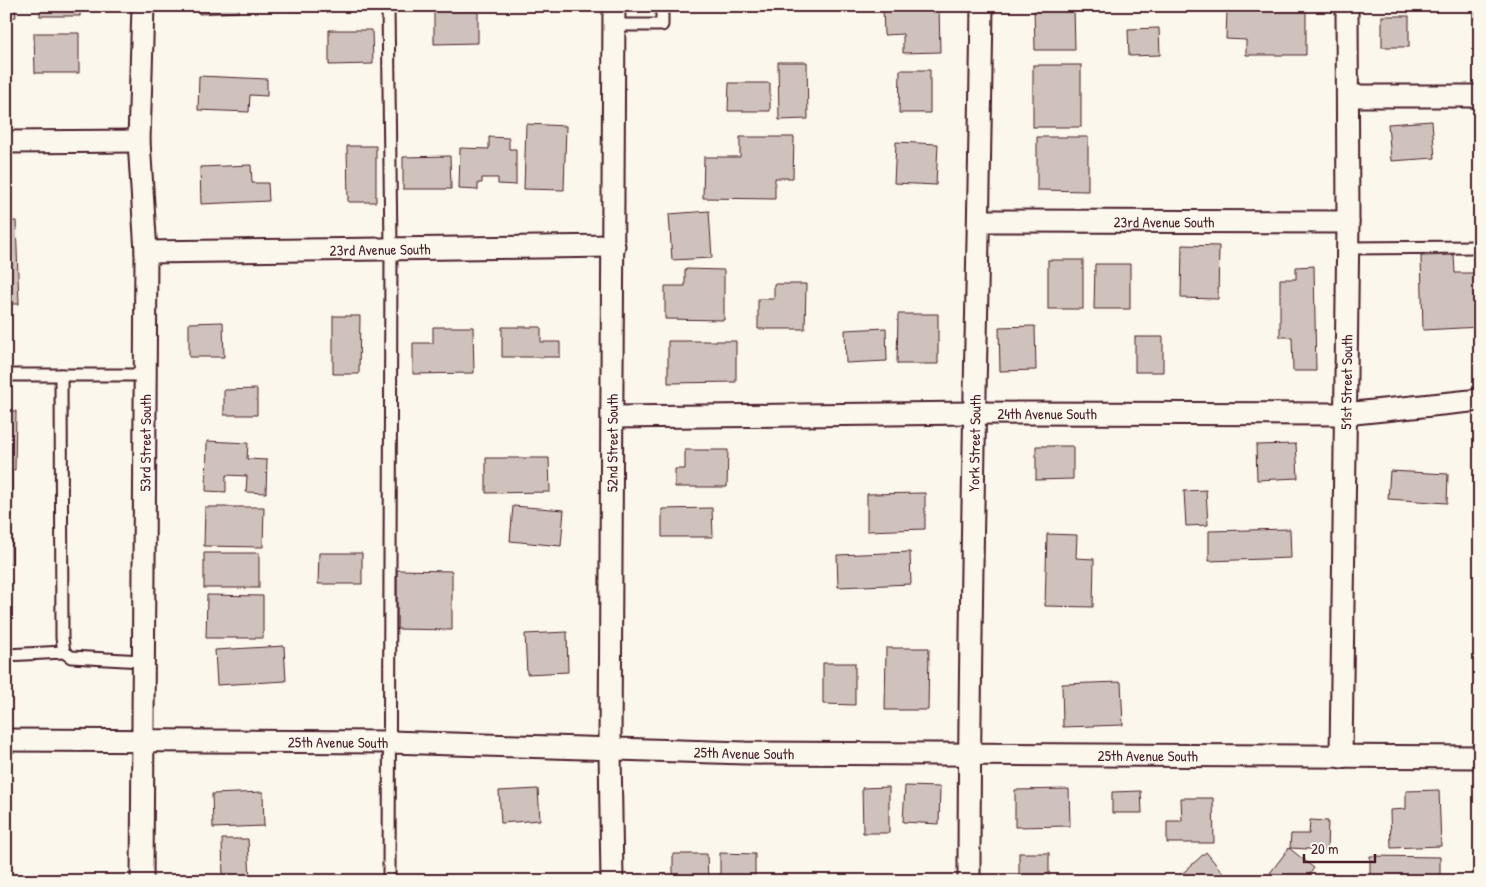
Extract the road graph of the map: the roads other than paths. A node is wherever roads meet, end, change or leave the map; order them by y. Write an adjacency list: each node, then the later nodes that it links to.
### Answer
1 (142, 6): 9 (street, 53rd Street South)
2 (388, 6): 16 (lane)
3 (662, 6): 6 (lane)
4 (982, 6): 11 (street, York Street South)
5 (1347, 6): 7 (street, 51st Street South)
6 (614, 15): 13 (street, 52nd Street South)
7 (1348, 96): 8 (street); 12 (street, 51st Street South)
8 (1480, 96)
9 (139, 141): 10 (street); 17 (street, 53rd Street South)
10 (6, 142)
11 (979, 221): 12 (street, 23rd Avenue South); 22 (street, York Street South)
12 (1348, 222): 15 (street, 51st Street South)
13 (614, 246): 16 (street, 23rd Avenue South); 24 (street, 52nd Street South)
14 (1480, 246): 15 (lane)
15 (1347, 248): 23 (street, 51st Street South)
16 (391, 249): 17 (street, 23rd Avenue South); 30 (lane)
17 (146, 252): 20 (street, 53rd Street South)
18 (6, 375): 19 (lane)
19 (61, 375): 20 (lane); 25 (lane)
20 (145, 375): 27 (street, 53rd Street South)
21 (1480, 400): 23 (street, 24th Avenue South)
22 (973, 413): 23 (street, 24th Avenue South); 24 (street, 24th Avenue South); 32 (street, York Street South)
23 (1344, 414): 33 (street, 51st Street South)
24 (613, 417): 31 (street, 52nd Street South)
25 (64, 652): 26 (lane); 27 (lane)
26 (6, 655)
27 (142, 661): 29 (street, 53rd Street South)
28 (6, 740): 29 (street, 25th Avenue South)
29 (142, 740): 30 (street, 25th Avenue South); 35 (street, 53rd Street South)
30 (390, 742): 31 (street, 25th Avenue South); 36 (lane)
31 (610, 750): 32 (street, 25th Avenue South); 37 (street, 52nd Street South)
32 (969, 755): 33 (street, 25th Avenue South); 38 (street, York Street South)
33 (1341, 757): 34 (street, 25th Avenue South)
34 (1480, 757)
35 (142, 881)
36 (389, 881)
37 (612, 881)
38 (969, 881)

